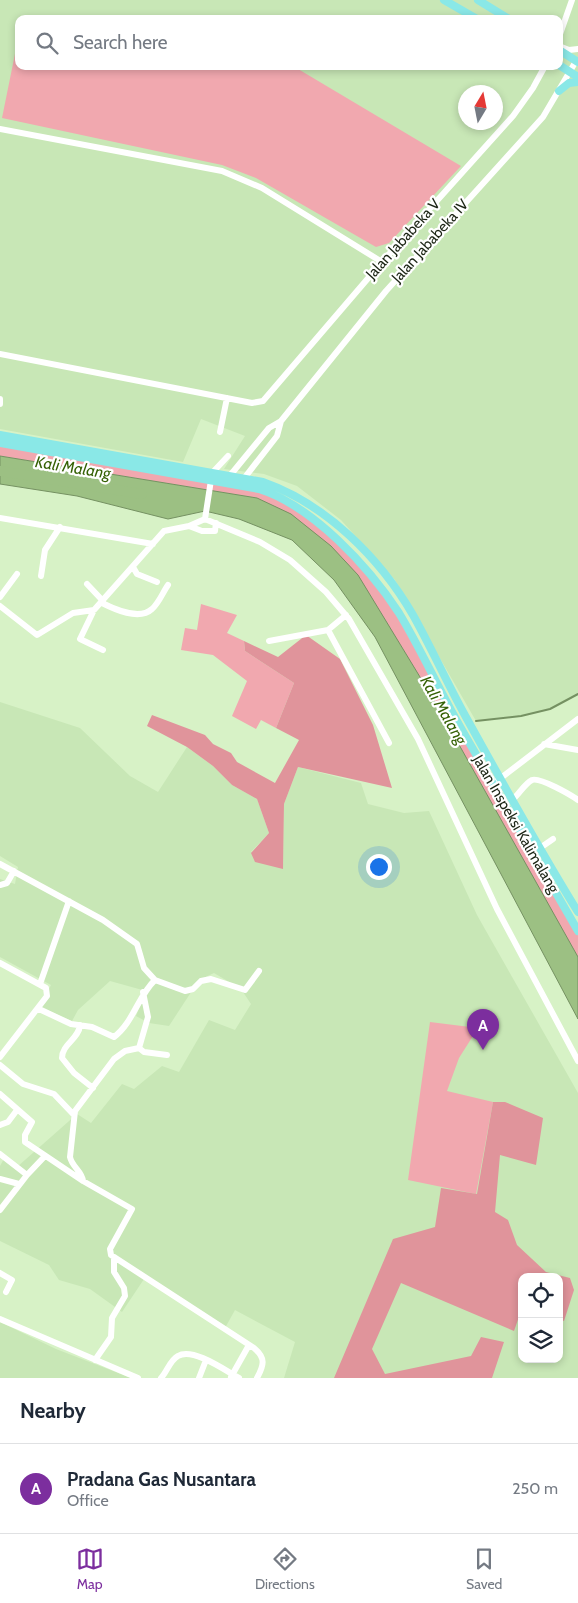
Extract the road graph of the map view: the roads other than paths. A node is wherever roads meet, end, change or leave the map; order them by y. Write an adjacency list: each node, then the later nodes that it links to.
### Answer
1 (444, 0): 4 (main road)
2 (478, 0): 5 (main road)
3 (572, 0): 6 (street)
4 (470, 15)
5 (502, 15)
6 (563, 26)
7 (578, 46): 8 (street)
8 (563, 48)
9 (563, 52): 10 (main road)
10 (577, 61): 13 (street, Jalan Jababeka IV)
11 (563, 68): 13 (main road)
12 (543, 70): 18 (street, Jalan Jababeka V)
13 (570, 72): 14 (main road); 16 (street, Jalan Jababeka IV)
14 (578, 77)
15 (578, 82): 16 (main road)
16 (560, 91): 23 (street, Jalan Jababeka IV)
17 (0, 129): 18 (street)
18 (382, 262): 20 (street, Jalan Jababeka V)
19 (0, 354): 20 (street)
20 (227, 398): 24 (street)
21 (0, 399): 22 (street)
22 (0, 404)
23 (281, 421): 29 (street, Jalan Jababeka IV); 30 (street, Jalan Jababeka IV)
24 (220, 432)
25 (0, 435): 28 (main road, Jalan Inspeksi Kalimalang)
26 (0, 443): 28 (main road, Jalan Inspeksi Kalimalang)
27 (228, 456): 28 (street)
28 (212, 476): 29 (main road, Jalan Inspeksi Kalimalang); 32 (street)
29 (228, 479): 30 (main road, Jalan Inspeksi Kalimalang)
30 (242, 482): 31 (main road, Jalan Inspeksi Kalimalang)
31 (255, 484): 45 (main road, Jalan Inspeksi Kalimalang); 47 (main road, Jalan Inspeksi Kalimalang)
32 (205, 516): 34 (street); 35 (street)
33 (0, 518): 36 (street)
34 (216, 523): 35 (street); 50 (street)
35 (189, 526): 37 (street)
36 (60, 527): 37 (street); 40 (street)
37 (153, 544): 38 (street)
38 (133, 567): 41 (street); 46 (street)
39 (17, 574): 44 (street)
40 (41, 576)
41 (157, 582)
42 (87, 584): 46 (street)
43 (168, 585): 46 (street)
44 (0, 597)
45 (401, 597): 47 (main road); 58 (main road, Jalan Inspeksi Kalimalang)
46 (102, 602): 49 (street)
47 (391, 603): 59 (main road, Jalan Inspeksi Kalimalang)
48 (0, 606): 49 (street)
49 (94, 610): 53 (street)
50 (346, 615): 51 (street); 84 (street)
51 (328, 630): 52 (street); 55 (street)
52 (269, 642)
53 (103, 650)
54 (578, 719): 56 (street)
55 (389, 743)
56 (544, 744): 57 (street); 58 (street)
57 (578, 750)
58 (500, 778): 59 (street); 60 (main road, Jalan Inspeksi Kalimalang)
59 (493, 784): 63 (main road, Jalan Inspeksi Kalimalang)
60 (512, 800): 61 (street); 62 (main road, Jalan Inspeksi Kalimalang)
61 (578, 800)
62 (531, 832): 63 (main road); 65 (main road, Jalan Inspeksi Kalimalang)
63 (523, 837): 69 (main road, Jalan Inspeksi Kalimalang)
64 (554, 840): 65 (street)
65 (540, 848): 68 (main road, Jalan Inspeksi Kalimalang)
66 (0, 864): 67 (street)
67 (14, 871): 70 (street); 71 (street)
68 (558, 878): 69 (main road); 72 (main road, Jalan Inspeksi Kalimalang)
69 (550, 883): 73 (main road, Jalan Inspeksi Kalimalang)
70 (0, 885)
71 (69, 901): 76 (street); 77 (street)
72 (577, 908)
73 (578, 931)
74 (0, 963): 77 (street)
75 (259, 971): 76 (street)
76 (155, 980): 78 (street)
77 (40, 984): 79 (street)
78 (143, 992): 80 (street); 81 (street)
79 (39, 1009): 80 (street); 83 (street)
80 (80, 1025): 86 (street)
81 (139, 1048): 82 (street); 86 (street)
82 (167, 1054)
83 (0, 1057)
84 (578, 1062)
85 (0, 1065): 89 (street)
86 (93, 1088): 89 (street)
87 (0, 1094): 88 (street)
88 (17, 1110): 90 (street); 92 (street)
89 (74, 1115): 95 (street)
90 (0, 1125)
91 (0, 1154): 93 (street)
92 (45, 1156): 93 (street); 95 (street)
93 (27, 1175): 96 (street)
94 (0, 1179): 96 (street)
95 (83, 1181): 98 (street)
96 (20, 1184): 97 (street)
97 (0, 1210)
98 (114, 1257): 102 (street); 103 (street)
99 (0, 1273): 100 (street)
100 (6, 1292)
101 (0, 1320): 103 (street)
102 (249, 1345): 105 (street); 110 (street)
103 (94, 1360): 106 (street)
104 (206, 1360): 105 (street); 107 (street); 108 (street)
105 (232, 1376): 109 (street)
106 (138, 1378)
107 (161, 1378)
108 (199, 1378)
109 (239, 1378)
110 (257, 1378)

